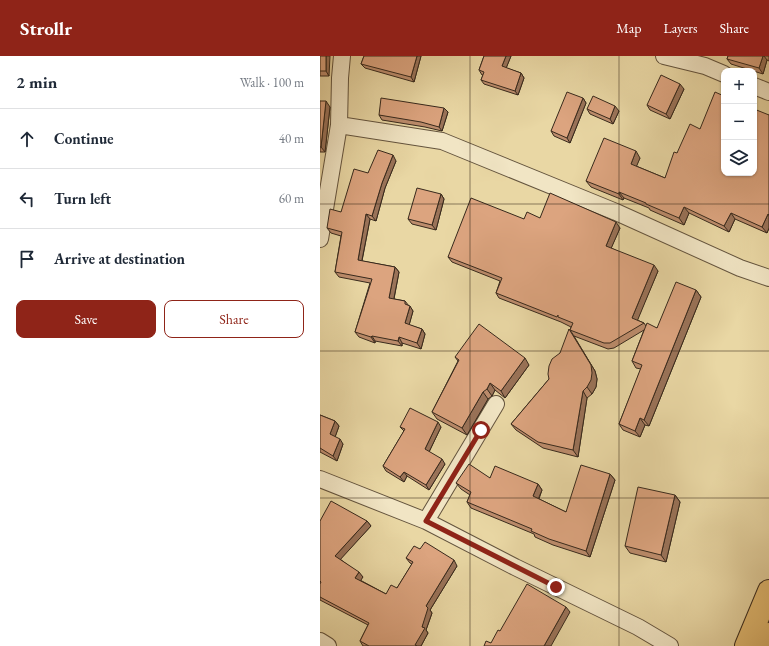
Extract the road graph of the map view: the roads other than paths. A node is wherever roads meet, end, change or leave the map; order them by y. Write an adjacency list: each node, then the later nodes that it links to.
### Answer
1 (342, 56): 6 (street)
2 (664, 56): 3 (street)
3 (721, 73)
4 (757, 87): 5 (street)
5 (769, 92)
6 (339, 125): 7 (street); 8 (street)
7 (320, 239)
8 (769, 278)
9 (496, 404): 11 (street)
10 (320, 479): 11 (street)
11 (426, 521): 16 (street)
12 (769, 591): 17 (main road)
13 (769, 634): 18 (main road)
14 (320, 641): 15 (street)
15 (328, 646)
16 (670, 646)
17 (746, 646)
18 (764, 646)

